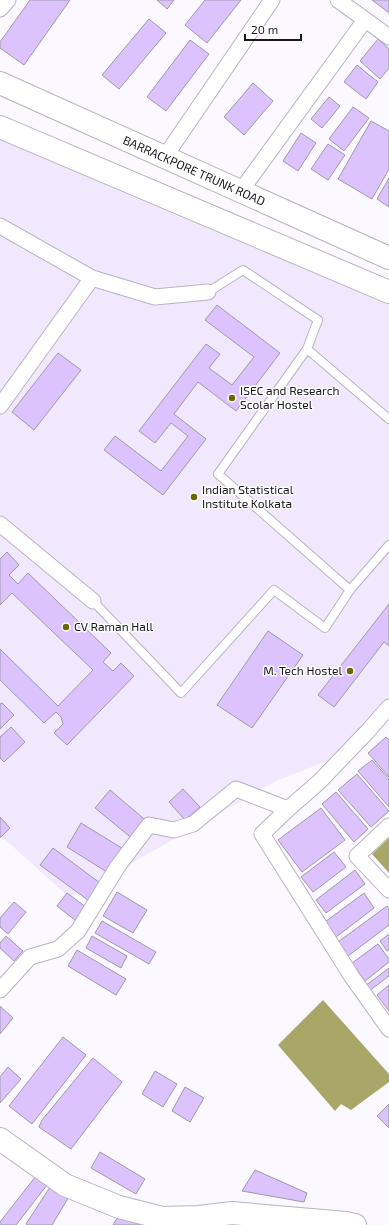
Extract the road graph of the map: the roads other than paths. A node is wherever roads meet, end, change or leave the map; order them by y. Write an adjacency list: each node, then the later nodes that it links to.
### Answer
1 (8, 0): 4 (street)
2 (272, 0): 9 (street)
3 (344, 2): 5 (street)
4 (0, 9)
5 (365, 20): 6 (street); 10 (street)
6 (389, 37)
7 (0, 83): 9 (main road, BARRACKPORE TRUNK ROAD)
8 (0, 127): 15 (main road)
9 (164, 158): 10 (main road, BARRACKPORE TRUNK ROAD)
10 (240, 192): 12 (main road, BARRACKPORE TRUNK ROAD)
11 (0, 226): 13 (street)
12 (389, 258)
13 (92, 278): 14 (street); 17 (street)
14 (208, 292): 16 (lane)
15 (389, 292)
16 (307, 348): 18 (lane); 21 (lane)
17 (0, 406)
18 (389, 419)
19 (0, 524): 22 (street)
20 (389, 545): 21 (lane)
21 (350, 590): 22 (lane)
22 (93, 601)
23 (389, 707): 24 (street)
24 (288, 809): 27 (street); 28 (street)
25 (389, 826): 26 (street)
26 (389, 890)
27 (0, 990)
28 (389, 1029)
29 (1, 1142): 30 (main road)
30 (201, 1221): 31 (main road)
31 (355, 1225)

